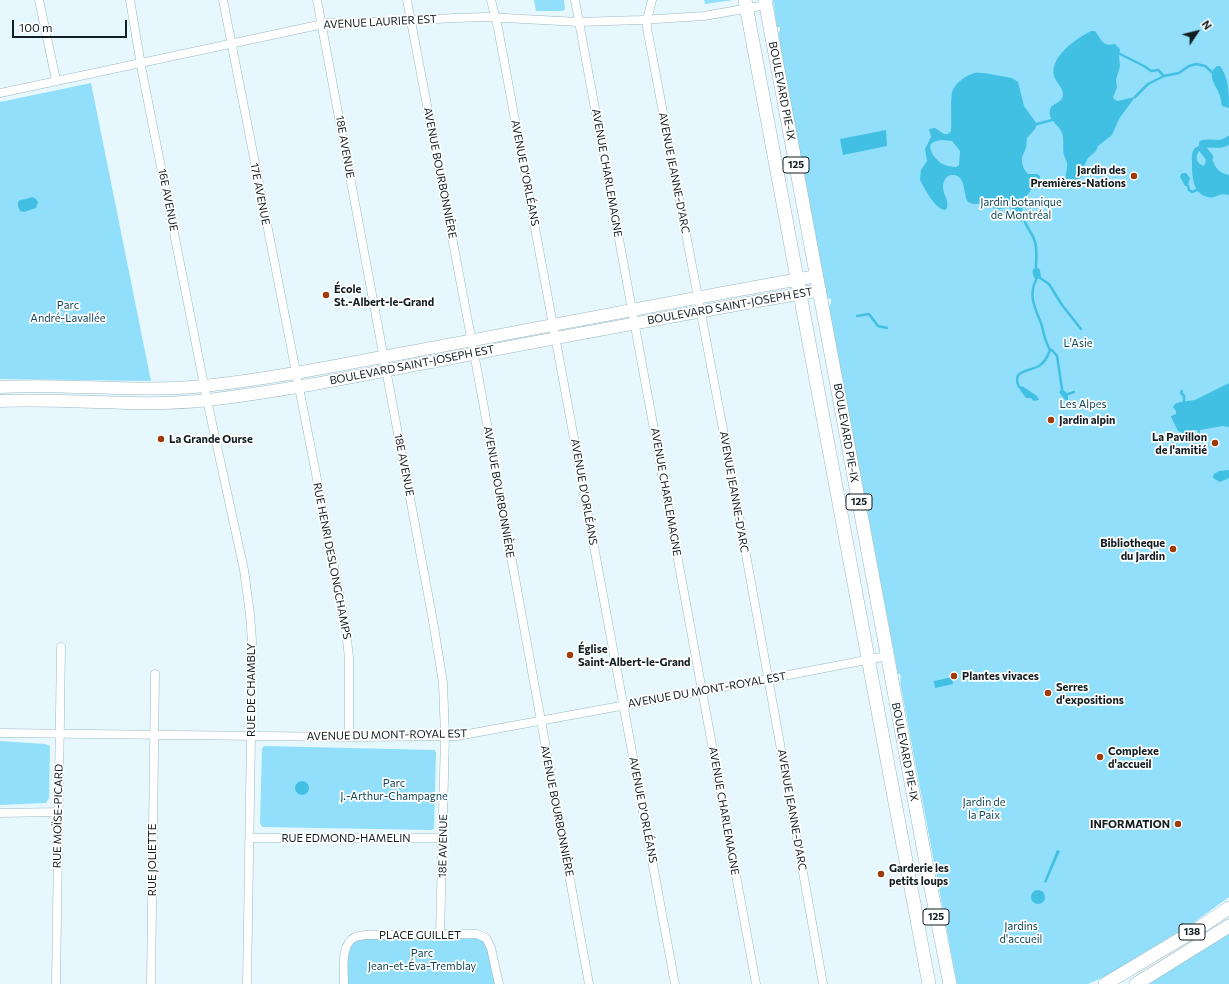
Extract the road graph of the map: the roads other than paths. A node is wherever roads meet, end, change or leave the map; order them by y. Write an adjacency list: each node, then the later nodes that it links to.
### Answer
1 (39, 0): 18 (street)
2 (130, 0): 17 (street, 16E AVENUE)
3 (223, 0): 16 (street, 17E AVENUE)
4 (317, 0): 15 (street, 18E AVENUE)
5 (407, 0): 13 (street, AVENUE BOURBONNIÈRE)
6 (491, 0): 11 (street, AVENUE D'ORLÉANS)
7 (575, 0): 14 (street, AVENUE CHARLEMAGNE)
8 (652, 0): 12 (street, AVENUE JEANNE-D'ARC)
9 (766, 3): 10 (street, AVENUE LAURIER EST); 20 (main road, BOULEVARD PIE-IX / 125)
10 (746, 5): 12 (street, AVENUE LAURIER EST); 21 (main road, BOULEVARD PIE-IX / 125)
11 (495, 17): 13 (street, AVENUE LAURIER EST); 14 (street, AVENUE LAURIER EST); 28 (street, AVENUE D'ORLÉANS)
12 (647, 20): 14 (street, AVENUE LAURIER EST); 24 (street, AVENUE JEANNE-D'ARC)
13 (411, 21): 15 (street, AVENUE LAURIER EST); 30 (street, AVENUE BOURBONNIÈRE)
14 (579, 22): 25 (street, AVENUE CHARLEMAGNE)
15 (322, 24): 16 (street, AVENUE LAURIER EST); 32 (street, 18E AVENUE)
16 (231, 43): 17 (street, AVENUE LAURIER EST); 34 (street, 17E AVENUE)
17 (141, 63): 18 (street, AVENUE LAURIER EST); 35 (street, 16E AVENUE)
18 (56, 80): 19 (street, AVENUE LAURIER EST)
19 (0, 92)
20 (817, 276): 21 (main road, BOULEVARD SAINT-JOSEPH EST); 22 (main road, BOULEVARD PIE-IX / 125)
21 (797, 280): 23 (main road, BOULEVARD PIE-IX / 125); 24 (main road, BOULEVARD SAINT-JOSEPH EST)
22 (820, 290): 23 (main road, BOULEVARD SAINT-JOSEPH EST); 41 (main road, BOULEVARD PIE-IX / 125)
23 (800, 294): 26 (main road, BOULEVARD SAINT-JOSEPH EST); 42 (main road, BOULEVARD PIE-IX / 125)
24 (698, 298): 25 (main road, BOULEVARD SAINT-JOSEPH EST); 26 (street, AVENUE JEANNE-D'ARC)
25 (632, 311): 27 (street, AVENUE CHARLEMAGNE); 28 (main road, BOULEVARD SAINT-JOSEPH EST)
26 (700, 312): 27 (main road, BOULEVARD SAINT-JOSEPH EST); 44 (street, AVENUE JEANNE-D'ARC)
27 (634, 323): 29 (main road, BOULEVARD SAINT-JOSEPH EST); 45 (street, AVENUE CHARLEMAGNE)
28 (553, 326): 29 (street, AVENUE D'ORLÉANS); 30 (main road, BOULEVARD SAINT-JOSEPH EST)
29 (555, 338): 31 (main road, BOULEVARD SAINT-JOSEPH EST); 46 (street, AVENUE D'ORLÉANS)
30 (471, 341): 31 (street, AVENUE BOURBONNIÈRE); 32 (main road, BOULEVARD SAINT-JOSEPH EST)
31 (474, 353): 33 (main road, BOULEVARD SAINT-JOSEPH EST); 47 (street, AVENUE BOURBONNIÈRE)
32 (384, 357): 33 (street, 18E AVENUE); 34 (main road, BOULEVARD SAINT-JOSEPH EST)
33 (386, 370): 37 (main road, BOULEVARD SAINT-JOSEPH EST); 52 (street, 18E AVENUE)
34 (295, 373): 35 (main road, BOULEVARD SAINT-JOSEPH EST); 37 (street, 17E AVENUE)
35 (204, 386): 36 (main road, BOULEVARD SAINT-JOSEPH EST); 38 (street, 16E AVENUE)
36 (0, 387)
37 (298, 387): 38 (main road, BOULEVARD SAINT-JOSEPH EST); 53 (street, RUE HENRI DESLONGCHAMPS)
38 (207, 400): 39 (main road, BOULEVARD SAINT-JOSEPH EST); 51 (street, RUE DE CHAMBLY)
39 (0, 401)
40 (61, 647): 49 (street, RUE MOÏSE-PICARD)
41 (887, 656): 42 (street, AVENUE DU MONT-ROYAL EST); 71 (main road, BOULEVARD PIE-IX / 125)
42 (868, 660): 44 (street, AVENUE DU MONT-ROYAL EST); 70 (main road, BOULEVARD PIE-IX / 125)
43 (155, 674): 50 (street, RUE JOLIETTE)
44 (768, 679): 45 (street, AVENUE DU MONT-ROYAL EST); 69 (street, AVENUE JEANNE-D'ARC)
45 (702, 690): 46 (street, AVENUE DU MONT-ROYAL EST); 68 (street, AVENUE CHARLEMAGNE)
46 (623, 705): 47 (street, AVENUE DU MONT-ROYAL EST); 67 (street, AVENUE D'ORLÉANS)
47 (540, 721): 52 (street, AVENUE DU MONT-ROYAL EST); 66 (street, AVENUE BOURBONNIÈRE)
48 (0, 733): 49 (street, AVENUE DU MONT-ROYAL EST)
49 (58, 734): 50 (street, AVENUE DU MONT-ROYAL EST); 54 (street, RUE MOÏSE-PICARD)
50 (154, 735): 51 (street, AVENUE DU MONT-ROYAL EST); 62 (street, RUE JOLIETTE)
51 (252, 736): 53 (street, AVENUE DU MONT-ROYAL EST); 56 (street, RUE DE CHAMBLY)
52 (445, 736): 53 (street, AVENUE DU MONT-ROYAL EST); 57 (street, 18E AVENUE)
53 (349, 737)
54 (58, 812): 55 (street); 61 (street, RUE MOÏSE-PICARD)
55 (0, 813)
56 (250, 838): 57 (street, RUE EDMOND-HAMELIN); 63 (street, RUE DE CHAMBLY)
57 (443, 838): 60 (street, 18E AVENUE)
58 (1229, 908): 72 (main road, 138)
59 (1229, 926): 73 (main road, 138)
60 (440, 934): 64 (street, PLACE GUILLET); 65 (street, PLACE GUILLET)
61 (56, 984)
62 (151, 984)
63 (248, 984)
64 (344, 984)
65 (499, 984)
66 (589, 984)
67 (675, 984)
68 (756, 984)
69 (823, 984)
70 (929, 984)
71 (950, 984)
72 (1105, 984)
73 (1136, 984)

